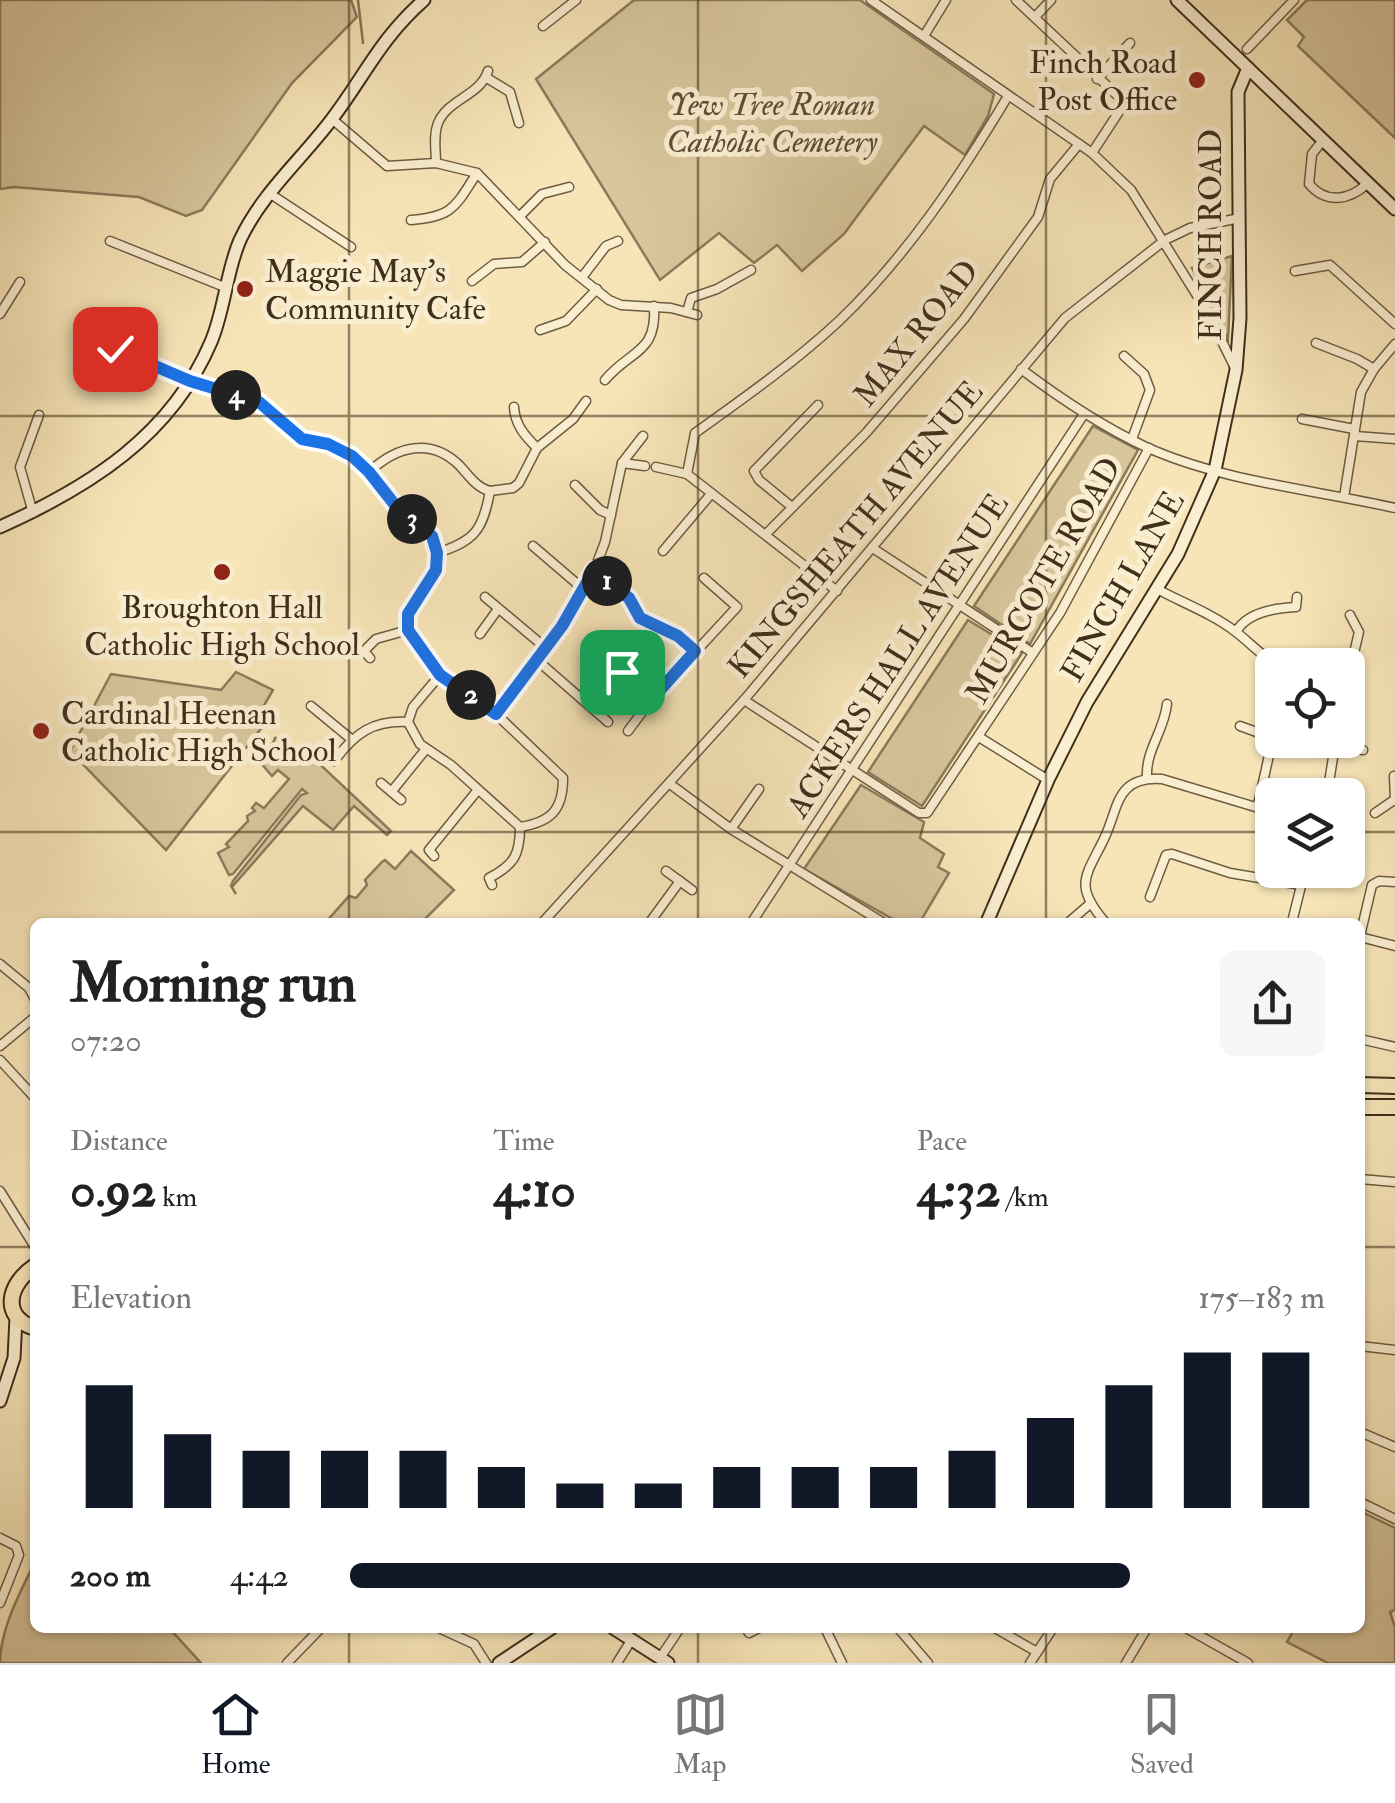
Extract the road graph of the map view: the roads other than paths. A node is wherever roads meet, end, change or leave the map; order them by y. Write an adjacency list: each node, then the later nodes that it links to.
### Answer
1 (424, 0): 19 (street)
2 (576, 0): 10 (street)
3 (871, 0): 11 (street)
4 (946, 0): 11 (street)
5 (1016, 0): 9 (street)
6 (1051, 0): 9 (street)
7 (1177, 0): 14 (street)
8 (1290, 1): 13 (street)
9 (1035, 18): 16 (street)
10 (543, 26)
11 (924, 36): 17 (street)
12 (1130, 43): 16 (street)
13 (1247, 49)
14 (1248, 68): 15 (street); 18 (street, FINCH ROAD)
15 (1258, 78): 18 (street, FINCH ROAD); 21 (street)
16 (1097, 79): 23 (street)
17 (1008, 96): 22 (street); 77 (street)
18 (1238, 101): 31 (street, FINCH ROAD)
19 (332, 119): 24 (street); 28 (street)
20 (519, 123): 24 (street)
21 (1324, 140): 26 (street); 26 (street)
22 (1079, 144): 23 (street); 82 (street, MAX ROAD)
23 (1092, 154): 33 (street)
24 (436, 163): 25 (street)
25 (477, 173): 30 (street); 32 (street)
26 (1368, 182): 29 (street)
27 (568, 186): 30 (street)
28 (269, 193): 37 (street); 43 (street)
29 (1395, 209)
30 (521, 216): 35 (street)
31 (1240, 218): 33 (street, KINGSHEATH AVENUE); 56 (street, FINCH ROAD)
32 (411, 220)
33 (1165, 240): 55 (street, KINGSHEATH AVENUE); 56 (street)
34 (110, 241): 43 (street)
35 (545, 242): 40 (street); 41 (street)
36 (618, 242): 40 (street)
37 (351, 247)
38 (751, 270): 46 (street)
39 (1296, 271): 49 (street)
40 (583, 276): 44 (street)
41 (472, 281)
42 (20, 282): 47 (street)
43 (227, 289): 59 (street)
44 (597, 289): 45 (street); 50 (street)
45 (654, 306): 46 (street); 58 (street)
46 (687, 312): 48 (street)
47 (0, 314)
48 (698, 315)
49 (1395, 324)
50 (540, 330)
51 (83, 333): 59 (street)
52 (1316, 342): 57 (street)
53 (1395, 344): 57 (street)
54 (1124, 356): 69 (street)
55 (1022, 369): 63 (street); 89 (street, KINGSHEATH AVENUE)
56 (1236, 370): 75 (street, FINCH LANE)
57 (1374, 370): 66 (street)
58 (605, 380)
59 (190, 381): 76 (street); 84 (street)
60 (586, 401): 70 (street)
61 (818, 405): 82 (street)
62 (514, 407): 70 (street)
63 (1084, 414): 69 (street); 99 (street, ACKERS HALL AVENUE)
64 (39, 415): 84 (street)
65 (1302, 419): 66 (street)
66 (1355, 433): 68 (street); 81 (street)
67 (643, 436): 72 (street)
68 (1395, 439)
69 (1132, 440): 71 (street)
70 (537, 448): 79 (street)
71 (1149, 448): 75 (street); 109 (street, MURCOTE ROAD)
72 (622, 463): 73 (street); 85 (street)
73 (645, 466)
74 (656, 467): 77 (street)
75 (1216, 470): 81 (street); 95 (street, FINCH LANE)
76 (369, 472): 79 (street); 91 (street)
77 (688, 474): 80 (street)
78 (575, 485): 85 (street)
79 (490, 491): 91 (street)
80 (712, 494): 87 (street); 90 (street)
81 (1344, 496): 83 (street)
82 (792, 508): 87 (street, MAX ROAD)
83 (1395, 508)
84 (33, 512): 86 (street)
85 (611, 514): 92 (street)
86 (0, 528)
87 (766, 534): 96 (street)
88 (533, 546): 94 (street)
89 (874, 549): 96 (street, KINGSHEATH AVENUE); 99 (street)
90 (663, 551)
91 (437, 553): 102 (street)
92 (594, 570): 94 (street); 108 (street)
93 (704, 578): 108 (street)
94 (582, 588): 106 (street)
95 (1157, 589): 103 (street); 131 (street, FINCH LANE)
96 (838, 591): 115 (street, KINGSHEATH AVENUE)
97 (485, 597): 100 (street)
98 (1297, 597): 103 (street)
99 (959, 606): 109 (street); 127 (street, ACKERS HALL AVENUE)
100 (498, 609): 104 (street); 106 (street)
101 (1350, 615): 105 (street)
102 (408, 630): 110 (street); 113 (street)
103 (1236, 632): 107 (street)
104 (480, 634)
105 (1356, 648)
106 (546, 649): 111 (street)
107 (1255, 650)
108 (695, 651): 114 (street)
109 (1033, 653): 123 (street, MURCOTE ROAD)
110 (370, 658)
111 (538, 661): 118 (street); 120 (street)
112 (622, 672): 114 (street)
113 (440, 675): 118 (street); 119 (street)
114 (651, 700): 122 (street)
115 (744, 700): 127 (street); 133 (street, KINGSHEATH AVENUE)
116 (1167, 704): 129 (street)
117 (311, 706): 124 (street)
118 (496, 714): 141 (street)
119 (408, 722): 124 (street); 125 (street)
120 (608, 722)
121 (1240, 726): 130 (street)
122 (628, 731)
123 (979, 737): 127 (street, MURCOTE ROAD); 131 (street)
124 (351, 739): 126 (street)
125 (426, 749): 135 (street); 136 (street)
126 (334, 760)
127 (852, 770): 144 (street, ACKERS HALL AVENUE)
128 (1394, 776): 138 (street)
129 (1148, 778): 139 (street); 153 (street)
130 (1265, 778)
131 (1048, 780): 158 (street, FINCH LANE)
132 (381, 782): 135 (street)
133 (670, 784): 142 (street); 154 (street, KINGSHEATH AVENUE)
134 (759, 790): 142 (street)
135 (392, 791): 137 (street)
136 (477, 791): 141 (street); 143 (street)
137 (401, 800)
138 (1395, 801): 140 (street)
139 (1255, 804)
140 (1375, 813)
141 (520, 828): 149 (street)
142 (731, 829): 144 (street)
143 (434, 856)
144 (789, 866): 156 (street, ACKERS HALL AVENUE); 157 (street)
145 (666, 871): 147 (street)
146 (1255, 877): 152 (street)
147 (680, 881): 151 (street); 155 (street)
148 (1395, 882): 162 (street)
149 (492, 884)
150 (1300, 888): 161 (street)
151 (692, 890)
152 (1150, 897)
153 (1090, 903): 159 (street); 160 (street)
154 (547, 918)
155 (653, 918)
156 (755, 918)
157 (872, 918)
158 (990, 918)
159 (1073, 918)
160 (1102, 918)
161 (1293, 918)
162 (1364, 918)
163 (1365, 938): 164 (street)
164 (1395, 946)
165 (17, 963): 167 (street)
166 (0, 964): 167 (street)
167 (9, 971): 168 (street)
168 (30, 988)
169 (30, 1021): 171 (street)
170 (1365, 1040): 172 (street)
171 (0, 1046)
172 (1395, 1047)
173 (0, 1060): 176 (street)
174 (1365, 1085): 175 (highway)
175 (1395, 1086)
176 (30, 1093)
177 (1365, 1107): 178 (highway)
178 (1395, 1107)
179 (1365, 1179): 180 (street)
180 (1395, 1182)
181 (0, 1192): 182 (street)
182 (30, 1240)
183 (28, 1271): 184 (highway); 185 (highway)
184 (0, 1288)
185 (9, 1314): 189 (street)
186 (30, 1337): 189 (street)
187 (1365, 1347): 188 (street)
188 (1395, 1350)
189 (14, 1358): 190 (street)
190 (0, 1401)
191 (1365, 1434): 192 (street)
192 (1395, 1446)
193 (1365, 1504): 194 (street)
194 (1395, 1518)
195 (0, 1538): 196 (street)
196 (0, 1603)
197 (316, 1633): 212 (street)
198 (450, 1633): 213 (street)
199 (544, 1633): 214 (street)
200 (621, 1633): 208 (street)
201 (678, 1633): 211 (street)
202 (827, 1633): 216 (street)
203 (902, 1633): 217 (street)
204 (1004, 1633): 210 (street)
205 (1050, 1633): 210 (street)
206 (1144, 1633): 219 (street)
207 (1195, 1633): 209 (street)
208 (632, 1640): 211 (street); 215 (street)
209 (1226, 1650): 220 (street); 221 (street)
210 (1037, 1652): 218 (street)
211 (664, 1660)
212 (286, 1663)
213 (486, 1663)
214 (499, 1663)
215 (617, 1663)
216 (842, 1663)
217 (928, 1663)
218 (1030, 1663)
219 (1126, 1663)
220 (1219, 1663)
221 (1248, 1663)

